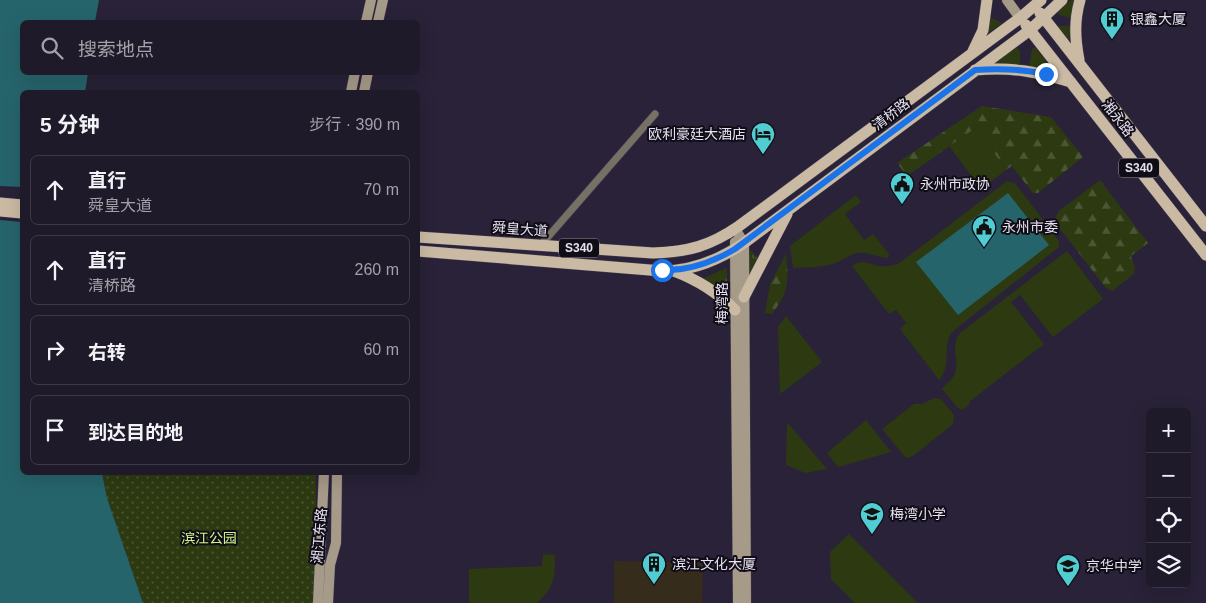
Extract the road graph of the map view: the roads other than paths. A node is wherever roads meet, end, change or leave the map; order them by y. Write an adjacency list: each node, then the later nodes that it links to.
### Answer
1 (371, 0): 10 (street)
2 (383, 0): 11 (street)
3 (987, 0): 13 (main road)
4 (1007, 0): 8 (street, 湘永路)
5 (1062, 0): 9 (main road, 清桥路)
6 (1080, 0): 14 (main road)
7 (1035, 2): 8 (main road, 清桥路 / S340); 9 (main road, 湘永路 / S340)
8 (1020, 18): 12 (main road, 湘永路); 13 (main road, 清桥路 / S340)
9 (1044, 18): 12 (main road, 清桥路); 14 (main road, 湘永路 / S340)
10 (366, 20)
11 (378, 20)
12 (1030, 30): 15 (main road, 清桥路); 18 (main road, 湘永路)
13 (970, 54): 15 (main road); 28 (main road, 清桥路 / S340)
14 (1080, 64): 27 (main road, 湘永路 / S340)
15 (976, 70): 18 (main road); 24 (main road, 清桥路 / S340)
16 (354, 75): 19 (street)
17 (367, 75): 20 (street)
18 (1071, 82): 33 (main road, 湘永路 / S340)
19 (351, 90)
20 (364, 90)
21 (655, 114): 30 (street)
22 (0, 203): 23 (main road)
23 (20, 205)
24 (790, 208): 31 (main road, 清桥路 / S340); 35 (main road)
25 (0, 211): 26 (main road)
26 (20, 213)
27 (1206, 226)
28 (735, 229): 30 (main road, 舜皇大道 / S340); 31 (street, 梅湾路)
29 (420, 237): 30 (main road, 舜皇大道 / S340)
30 (540, 246)
31 (740, 246): 34 (main road, S340); 35 (street, 梅湾路)
32 (420, 251): 34 (main road, S340)
33 (1206, 255)
34 (672, 271): 35 (main road)
35 (740, 303): 40 (street, 梅湾路); 41 (street, 梅湾路)
36 (324, 475): 38 (street, 湘江东路)
37 (337, 475): 39 (street, 湘江东路)
38 (318, 603)
39 (328, 603)
40 (738, 603)
41 (746, 603)

